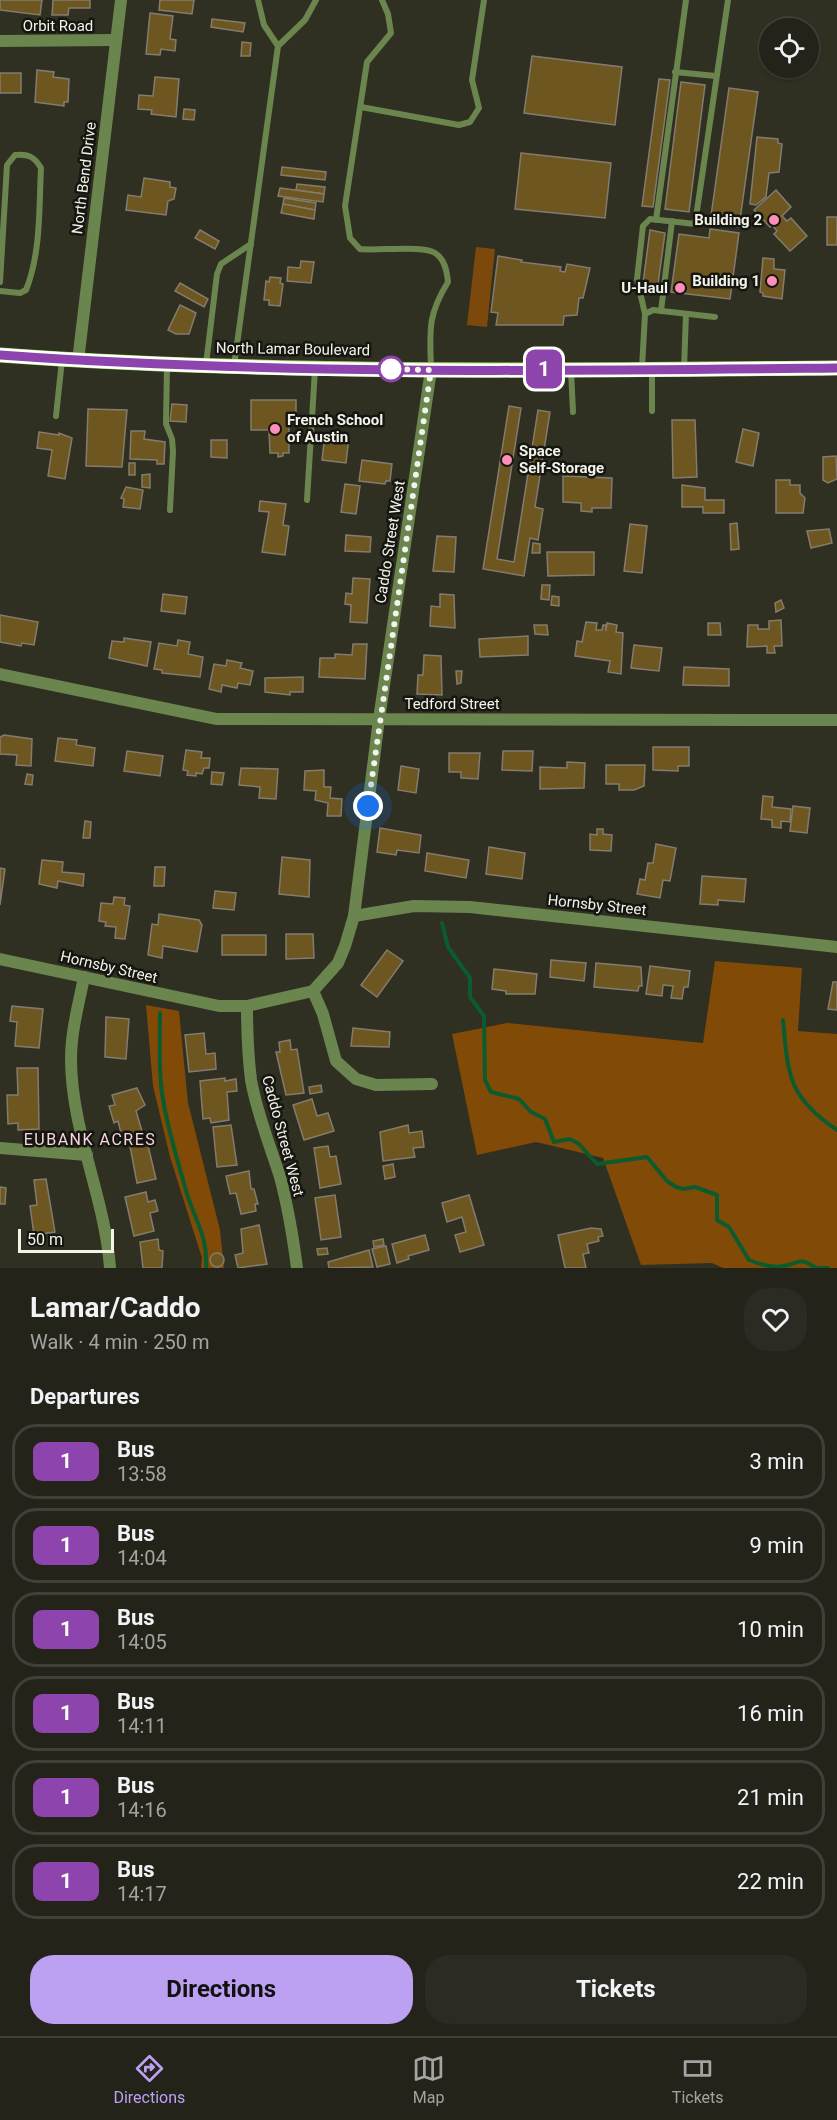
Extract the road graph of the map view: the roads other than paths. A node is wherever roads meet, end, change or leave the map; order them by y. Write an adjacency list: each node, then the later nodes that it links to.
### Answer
1 (121, 0): 8 (street, North Bend Drive)
2 (258, 0): 10 (lane)
3 (316, 0): 10 (lane)
4 (382, 0): 13 (lane)
5 (484, 0): 13 (lane)
6 (686, 0): 11 (lane)
7 (728, 0): 12 (lane)
8 (116, 40): 9 (street, Orbit Road); 24 (street, North Bend Drive)
9 (0, 41)
10 (278, 46): 16 (lane)
11 (675, 72): 12 (lane); 14 (lane)
12 (716, 76): 15 (lane)
13 (361, 107): 33 (lane)
14 (656, 220): 15 (lane); 20 (lane)
15 (672, 221): 19 (lane)
16 (251, 244): 26 (lane); 27 (lane)
17 (0, 282): 18 (lane)
18 (0, 291)
19 (661, 311): 20 (lane); 21 (lane)
20 (645, 314): 31 (lane)
21 (686, 314): 22 (lane); 32 (lane)
22 (715, 317)
23 (0, 355): 24 (main road, North Lamar Boulevard)
24 (70, 360): 25 (main road, North Lamar Boulevard); 36 (lane)
25 (167, 364): 26 (main road, North Lamar Boulevard); 38 (lane)
26 (206, 365): 27 (main road, North Lamar Boulevard)
27 (234, 366): 28 (main road, North Lamar Boulevard)
28 (315, 368): 33 (main road, North Lamar Boulevard); 37 (lane)
29 (837, 368): 32 (main road, North Lamar Boulevard)
30 (572, 369): 31 (main road, North Lamar Boulevard); 33 (main road, North Lamar Boulevard); 35 (lane)
31 (647, 369): 32 (main road, North Lamar Boulevard); 34 (lane)
32 (684, 369)
33 (431, 370): 40 (street, Caddo Street West)
34 (652, 411)
35 (573, 412)
36 (56, 416)
37 (307, 500)
38 (170, 510)
39 (0, 674): 40 (street, Tedford Street)
40 (379, 718): 41 (street, Tedford Street); 42 (street, Caddo Street West)
41 (837, 720)
42 (354, 916): 43 (street, Hornsby Street); 46 (street, Caddo Street West)
43 (837, 947)
44 (0, 959): 45 (street, Hornsby Street)
45 (84, 976): 47 (street, Hornsby Street); 50 (street)
46 (313, 991): 47 (street); 48 (street)
47 (247, 1006): 52 (street, Caddo Street West)
48 (432, 1084)
49 (0, 1148): 50 (street)
50 (87, 1155): 51 (street)
51 (110, 1268)
52 (297, 1268)

